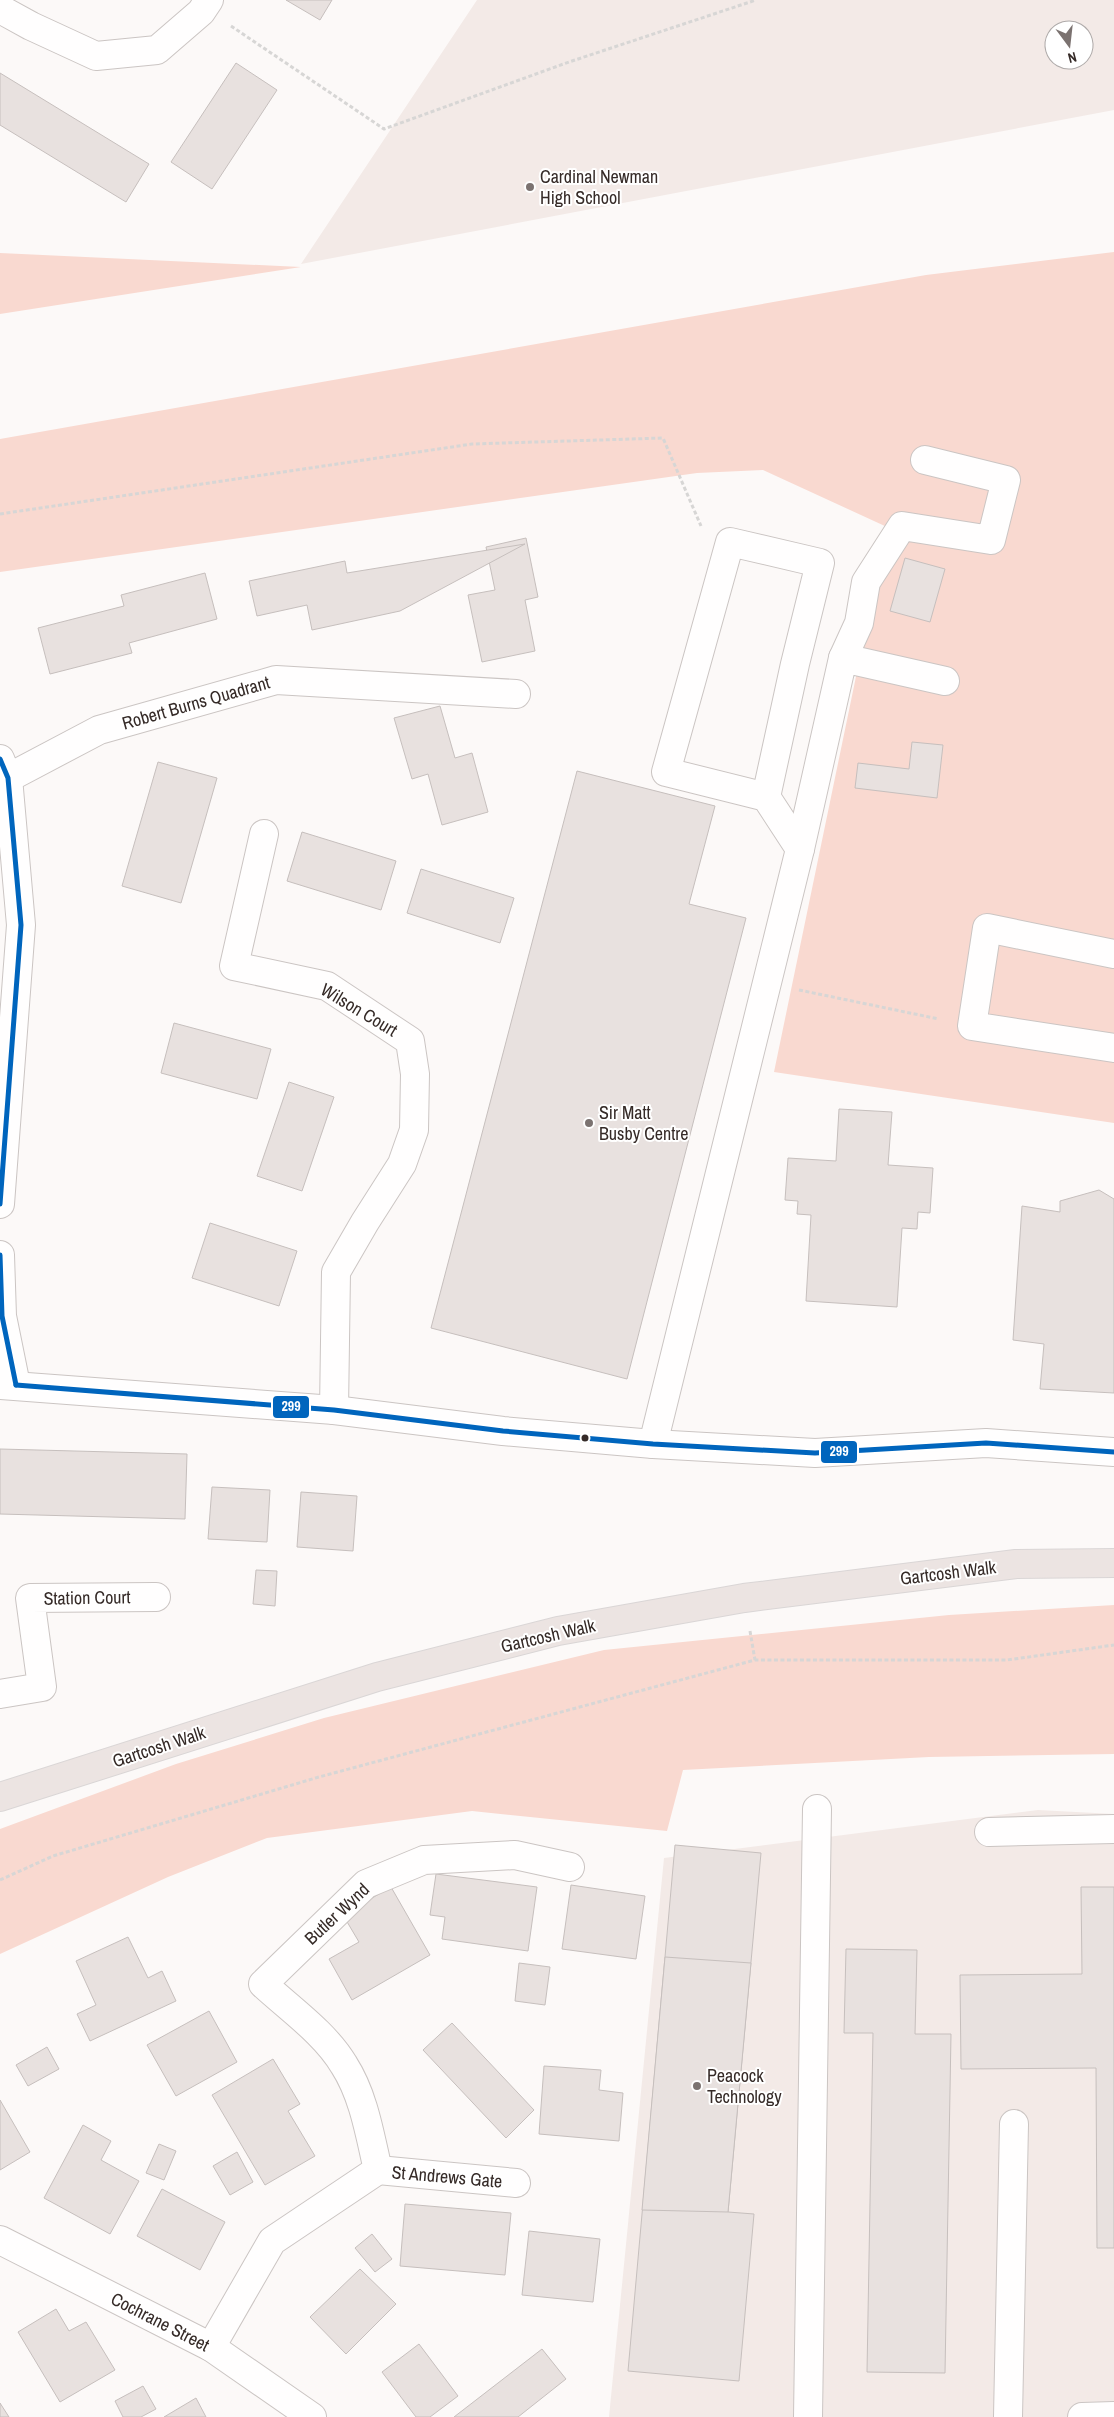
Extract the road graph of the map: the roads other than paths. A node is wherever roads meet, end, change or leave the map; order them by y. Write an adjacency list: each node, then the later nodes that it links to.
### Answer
1 (205, 6): 2 (street)
2 (0, 9)
3 (925, 460): 4 (street)
4 (844, 658): 5 (street); 10 (street)
5 (945, 681)
6 (516, 694): 7 (street, Robert Burns Quadrant)
7 (4, 768): 11 (street)
8 (766, 797): 8 (street); 10 (street)
9 (264, 834): 17 (street, Wilson Court)
10 (800, 849): 18 (street)
11 (10, 926): 14 (street)
12 (1114, 954): 13 (street)
13 (1114, 1048)
14 (0, 1204)
15 (0, 1255): 16 (street)
16 (8, 1385): 17 (street)
17 (334, 1410): 18 (street)
18 (653, 1444): 19 (street)
19 (1114, 1452)
20 (1114, 1563): 23 (main road, Gartcosh Walk)
21 (156, 1596): 22 (street, Station Court)
22 (0, 1694)
23 (0, 1797)
24 (817, 1809): 35 (street)
25 (1114, 1829): 26 (street)
26 (989, 1832)
27 (570, 1867): 29 (street, Butler Wynd)
28 (1014, 2124): 36 (street)
29 (378, 2170): 30 (street, St Andrews Gate); 32 (street)
30 (516, 2183)
31 (0, 2240): 32 (street, Cochrane Street)
32 (211, 2347): 34 (street, Cochrane Street)
33 (1114, 2416): 37 (street)
34 (312, 2417)
35 (808, 2417)
36 (1008, 2417)
37 (1082, 2417)

